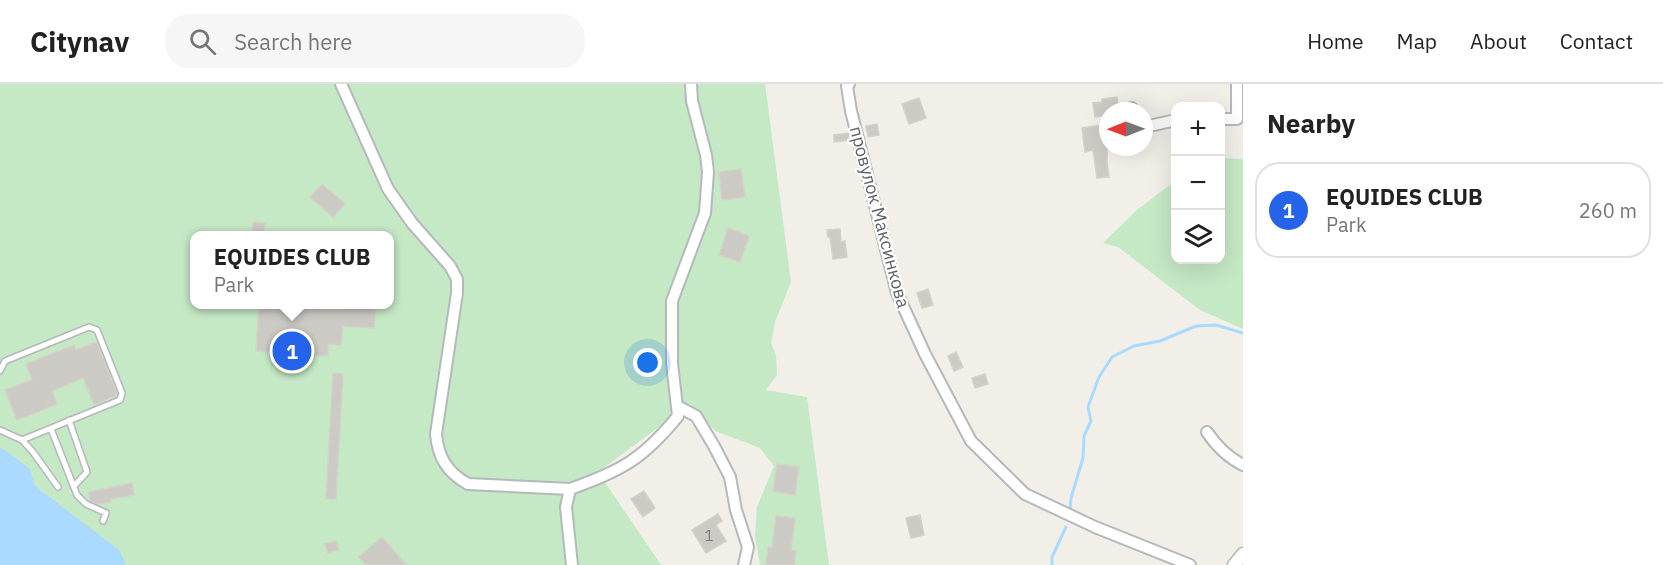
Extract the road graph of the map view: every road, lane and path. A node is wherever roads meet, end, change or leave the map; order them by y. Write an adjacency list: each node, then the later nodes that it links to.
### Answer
1 (341, 84): 18 (street)
2 (692, 84): 9 (street)
3 (849, 84): 23 (street, провулок Максинкова)
4 (1237, 84): 5 (street)
5 (1225, 119)
6 (1171, 121): 7 (street)
7 (1153, 125)
8 (0, 371): 10 (lane)
9 (677, 406): 18 (street); 22 (street)
10 (69, 420): 11 (lane); 16 (lane)
11 (51, 429): 14 (lane); 16 (lane)
12 (0, 430): 14 (lane)
13 (1207, 432): 15 (street)
14 (22, 440): 17 (lane)
15 (1243, 465)
16 (74, 486): 19 (lane)
17 (58, 487)
18 (570, 489): 21 (street)
19 (103, 521)
20 (1243, 554): 24 (street)
21 (572, 565)
22 (744, 565)
23 (1190, 565)
24 (1234, 565)

